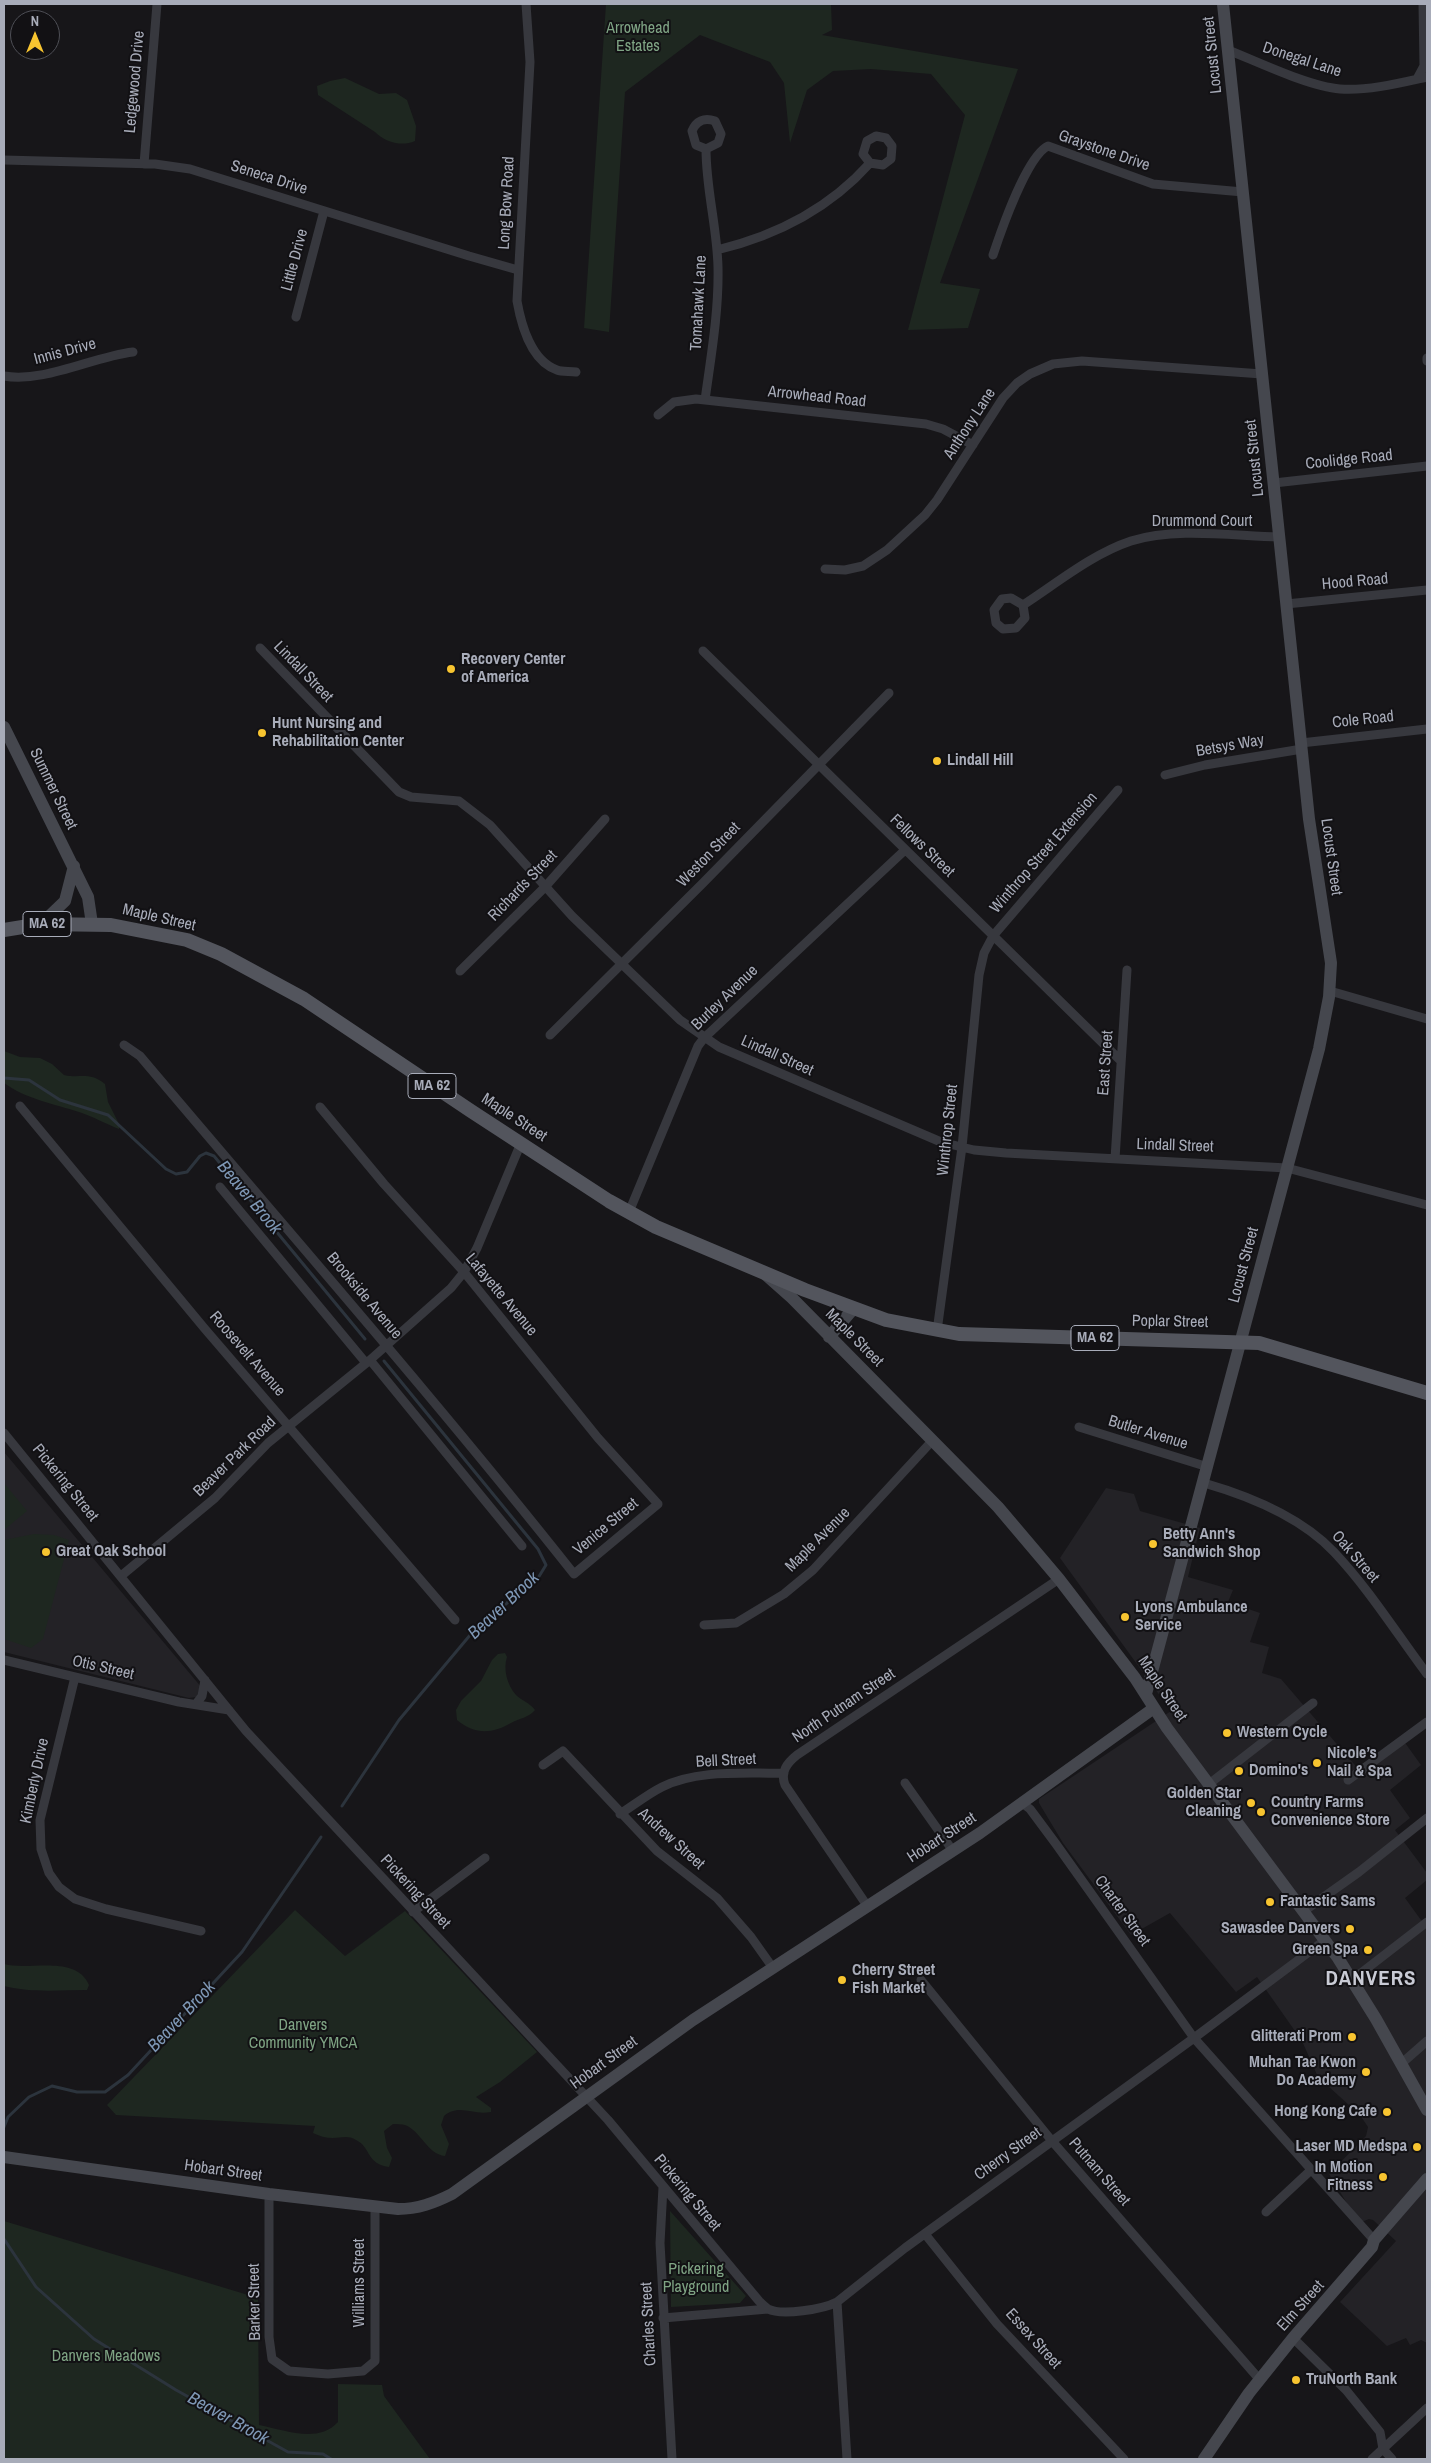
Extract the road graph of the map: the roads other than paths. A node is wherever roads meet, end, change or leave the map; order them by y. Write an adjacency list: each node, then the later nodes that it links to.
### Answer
1 (157, 4): 11 (street, Ledgewood Drive)
2 (526, 4): 16 (street, Long Bow Road)
3 (1224, 4): 5 (main road, Locust Street)
4 (1423, 4): 7 (street)
5 (1228, 50): 7 (street, Donegal Lane); 12 (main road, Locust Street)
6 (1427, 77): 7 (street, Donegal Lane)
7 (1417, 79)
8 (706, 149): 14 (street, Tomahawk Lane)
9 (4, 160): 11 (street, Seneca Drive)
10 (870, 163): 14 (street)
11 (144, 164): 13 (street, Seneca Drive)
12 (1243, 192): 15 (street, Graystone Drive); 20 (main road, Locust Street)
13 (324, 210): 16 (street, Seneca Drive); 17 (street, Little Drive)
14 (717, 250): 22 (street, Tomahawk Lane)
15 (993, 255)
16 (518, 270): 19 (street, Long Bow Road)
17 (296, 317)
18 (133, 352): 21 (street, Innis Drive)
19 (576, 372)
20 (1262, 374): 24 (street, Anthony Lane); 26 (main road, Locust Street)
21 (4, 376)
22 (705, 400): 23 (street, Arrowhead Road); 24 (street, Arrowhead Road)
23 (658, 415)
24 (974, 445): 28 (street, Anthony Lane)
25 (1427, 466): 26 (street, Coolidge Road)
26 (1274, 483): 27 (main road, Locust Street)
27 (1279, 538): 30 (main road, Locust Street); 31 (street, Drummond Court)
28 (826, 569)
29 (1427, 590): 30 (street, Hood Road)
30 (1286, 604): 37 (main road, Locust Street)
31 (1023, 605)
32 (260, 648): 44 (street, Lindall Street)
33 (703, 651): 38 (street, Fellows Street)
34 (888, 693): 38 (street, Weston Street)
35 (4, 727): 43 (main road, Summer Street)
36 (1427, 729): 37 (street, Cole Road)
37 (1301, 746): 39 (street, Betsys Way); 52 (main road, Locust Street)
38 (817, 765): 42 (street, Fellows Street); 49 (street, Weston Street)
39 (1164, 774)
40 (1118, 790): 48 (street, Winthrop Street Extension)
41 (605, 819): 44 (street, Richards Street)
42 (905, 850): 48 (street, Fellows Street); 55 (street, Burley Avenue)
43 (74, 866): 45 (main road); 46 (main road, Summer Street)
44 (545, 887): 49 (street, Lindall Street); 51 (street, Richards Street)
45 (41, 924): 46 (main road, Maple Street / MA 62); 47 (main road, Maple Street / MA 62)
46 (92, 924): 60 (main road, Maple Street / MA 62)
47 (4, 930)
48 (993, 936): 57 (street, Fellows Street); 61 (street, Winthrop Street)
49 (621, 964): 54 (street, Weston Street); 55 (street, Lindall Street)
50 (1127, 970): 57 (street, East Street)
51 (460, 971)
52 (1330, 991): 53 (street); 63 (main road, Locust Street)
53 (1427, 1019)
54 (550, 1035)
55 (704, 1038): 61 (street, Lindall Street); 66 (street, Burley Avenue)
56 (124, 1045): 73 (street, Brookside Avenue)
57 (1121, 1061): 62 (street, East Street)
58 (20, 1106): 76 (street, Roosevelt Avenue)
59 (320, 1106): 67 (street, Lafayette Avenue)
60 (521, 1143): 66 (main road, Maple Street / MA 62); 67 (street, Beaver Park Road)
61 (962, 1147): 62 (street, Lindall Street); 70 (street, Winthrop Street)
62 (1115, 1159): 63 (street, Lindall Street)
63 (1287, 1168): 65 (street, Lindall Street); 72 (main road, Locust Street)
64 (220, 1187): 74 (street)
65 (1427, 1205)
66 (629, 1212): 68 (main road, Maple Street / MA 62)
67 (464, 1272): 73 (street, Beaver Park Road); 82 (street, Lafayette Avenue)
68 (764, 1274): 69 (main road, Poplar Street / MA 62); 71 (main road, Maple Street)
69 (854, 1308): 70 (main road, Poplar Street / MA 62); 71 (main road)
70 (937, 1331): 72 (main road, Poplar Street / MA 62)
71 (829, 1338): 79 (main road, Maple Street)
72 (1241, 1342): 75 (main road, Poplar Street / MA 62); 80 (main road, Locust Street)
73 (387, 1346): 74 (street, Beaver Park Road); 84 (street, Brookside Avenue)
74 (368, 1361): 76 (street, Beaver Park Road); 83 (street)
75 (1427, 1393)
76 (289, 1426): 85 (street, Beaver Park Road); 87 (street, Roosevelt Avenue)
77 (1079, 1427): 80 (street, Butler Avenue)
78 (4, 1432): 85 (street, Pickering Street)
79 (932, 1441): 86 (main road, Maple Street); 88 (street, Maple Avenue)
80 (1208, 1467): 81 (main road, Locust Street)
81 (1204, 1483): 90 (street, Oak Street); 93 (main road, Locust Street)
82 (658, 1504): 84 (street, Venice Street)
83 (522, 1546)
84 (574, 1574)
85 (121, 1576): 92 (street, Pickering Street)
86 (1059, 1579): 93 (main road, Maple Street); 100 (street, North Putnam Street)
87 (455, 1620)
88 (704, 1625)
89 (4, 1660): 91 (street, Otis Street)
90 (1427, 1674)
91 (74, 1677): 95 (street, Otis Street); 113 (street, Kimberly Drive)
92 (205, 1680): 95 (street); 97 (street, Pickering Street)
93 (1146, 1694): 96 (main road, Maple Street)
94 (1313, 1703): 103 (street)
95 (196, 1704): 97 (street, Otis Street)
96 (1154, 1708): 103 (main road, Maple Street); 104 (main road, Hobart Street)
97 (229, 1710): 110 (street, Pickering Street)
98 (1427, 1722): 101 (street)
99 (543, 1765): 105 (street, Andrew Street)
100 (784, 1773): 105 (street, Bell Street); 109 (street)
101 (1348, 1780)
102 (905, 1783): 107 (street)
103 (1209, 1784): 111 (main road, Maple Street)
104 (1022, 1804): 107 (main road, Hobart Street); 118 (street, Charter Street)
105 (620, 1814): 115 (street, Andrew Street)
106 (1427, 1818): 111 (street)
107 (954, 1851): 109 (main road, Hobart Street)
108 (485, 1858): 110 (street)
109 (868, 1907): 115 (main road, Hobart Street)
110 (413, 1912): 121 (street, Pickering Street)
111 (1304, 1912): 114 (main road, Maple Street)
112 (1427, 1922): 117 (street)
113 (201, 1931)
114 (1325, 1940): 117 (main road, Maple Street); 118 (street, Cherry Street)
115 (773, 1968): 121 (main road, Hobart Street)
116 (921, 1980): 123 (street, Putnam Street)
117 (1352, 1980): 120 (main road, Maple Street)
118 (1194, 2038): 123 (street, Cherry Street); 125 (street, Charter Street)
119 (1427, 2041): 120 (street)
120 (1402, 2063): 122 (main road, Maple Street)
121 (585, 2096): 127 (street, Pickering Street); 129 (main road, Hobart Street)
122 (1427, 2110)
123 (1052, 2141): 131 (street, Cherry Street); 138 (street, Putnam Street)
124 (4, 2158): 128 (main road, Hobart Street)
125 (1311, 2170): 130 (street); 132 (street, Charter Street)
126 (1427, 2179): 132 (main road, Elm Street)
127 (663, 2187): 134 (street, Pickering Street); 135 (street, Charles Street)
128 (269, 2194): 129 (main road, Hobart Street); 137 (street, Barker Street)
129 (375, 2206): 137 (street, Williams Street)
130 (1266, 2212)
131 (926, 2234): 133 (street, Cherry Street); 143 (street, Essex Street)
132 (1374, 2240): 136 (main road, Elm Street)
133 (838, 2302): 134 (street); 142 (street)
134 (768, 2309): 135 (street)
135 (663, 2318): 141 (street, Charles Street)
136 (1293, 2338): 138 (main road, Elm Street); 140 (street)
137 (375, 2361)
138 (1260, 2380): 144 (main road, Elm Street)
139 (1427, 2408): 140 (street)
140 (1383, 2449): 145 (street); 146 (street)
141 (672, 2459)
142 (847, 2459)
143 (1124, 2459)
144 (1204, 2459)
145 (1372, 2459)
146 (1392, 2459)

